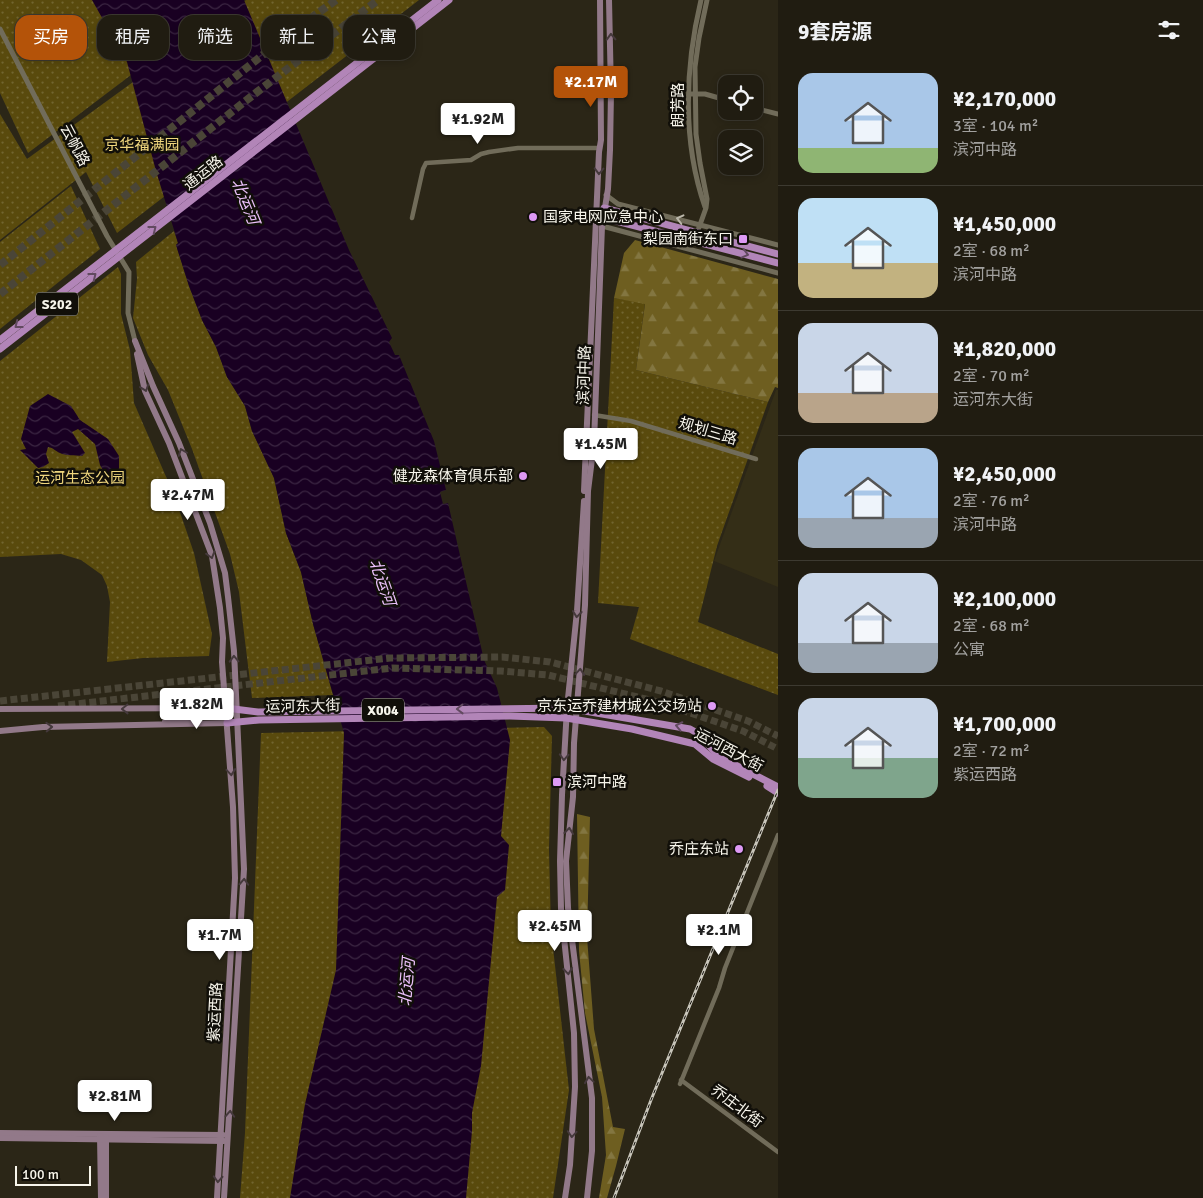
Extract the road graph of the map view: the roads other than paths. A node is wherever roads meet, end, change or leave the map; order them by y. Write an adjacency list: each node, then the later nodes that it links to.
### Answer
1 (438, 0): 10 (main road, S202)
2 (449, 0): 10 (main road, S202)
3 (600, 0): 13 (main road, 滨河中路)
4 (609, 0): 14 (main road, 滨河中路, one-way to 4)
5 (701, 0): 8 (street, 朗芳路)
6 (707, 0): 8 (street, 朗芳路)
7 (0, 29): 27 (street, 云帆路)
8 (691, 94): 9 (street); 18 (street, 朗芳路)
9 (718, 98)
10 (307, 106): 23 (main road, 通运路 / S202)
11 (763, 110): 12 (street)
12 (778, 114)
13 (600, 148): 15 (main road, 滨河中路, one-way to 15); 17 (street)
14 (606, 195): 15 (main road, 滨河中路); 18 (street, one-way to 14)
15 (601, 207): 16 (main road, 滨河中路); 20 (main road)
16 (600, 216): 19 (main road, 滨河中路); 24 (main road, one-way to 24); 34 (main road, 滨河中路, one-way to 34)
17 (412, 218)
18 (700, 224): 20 (street, 朗芳路); 21 (street)
19 (602, 226): 25 (street); 29 (main road, 滨河中路)
20 (697, 233): 22 (main road)
21 (778, 245)
22 (778, 254)
23 (113, 256): 26 (main road, S202, one-way to 26); 28 (main road, S202, one-way to 23)
24 (778, 263)
25 (778, 273)
26 (0, 340)
27 (135, 341): 32 (main road, 紫运西路, one-way to 32); 33 (main road, 紫运西路, one-way to 27)
28 (0, 349)
29 (594, 415): 30 (street, 规划三路); 36 (main road, 滨河中路, one-way to 29)
30 (756, 459)
31 (196, 708): 32 (main road, 运河东大街 / X004); 35 (main road, 运河东大街 / X004, one-way to 35); 42 (main road)
32 (226, 708): 33 (main road, 运河东大街 / X004); 41 (main road, 紫运西路)
33 (236, 708): 37 (main road, 运河东大街 / X004, one-way to 33); 40 (main road, 紫运西路)
34 (567, 708): 36 (main road, 运河西大街); 37 (main road, 运河东大街 / X004); 38 (main road, 滨河中路)
35 (0, 709)
36 (576, 710): 39 (main road, 滨河中路); 44 (main road, 运河西大街, one-way to 36)
37 (509, 712): 38 (main road, 运河东大街 / X004); 40 (main road, 运河东大街 / X004)
38 (566, 718): 39 (main road, 运河东大街 / X004); 57 (main road, 滨河中路, one-way to 57)
39 (576, 721): 45 (main road, 运河西大街); 58 (main road, 滨河中路, one-way to 39)
40 (237, 722): 41 (main road, 运河东大街 / X004); 51 (main road, 紫运西路, one-way to 40)
41 (227, 723): 42 (main road, 运河东大街 / X004); 50 (main road, 紫运西路, one-way to 50)
42 (157, 724): 43 (main road, 运河东大街 / X004, one-way to 42)
43 (0, 731)
44 (778, 787)
45 (778, 792)
46 (778, 835): 52 (street, 乔庄北街)
47 (0, 1133): 48 (main road)
48 (103, 1136): 49 (main road); 50 (main road); 53 (main road); 54 (main road)
49 (0, 1138)
50 (220, 1138): 51 (main road); 55 (main road, 紫运西路, one-way to 55)
51 (229, 1138): 56 (main road, 紫运西路)
52 (778, 1152)
53 (101, 1198)
54 (106, 1198)
55 (217, 1198)
56 (224, 1198)
57 (565, 1198)
58 (587, 1198)

